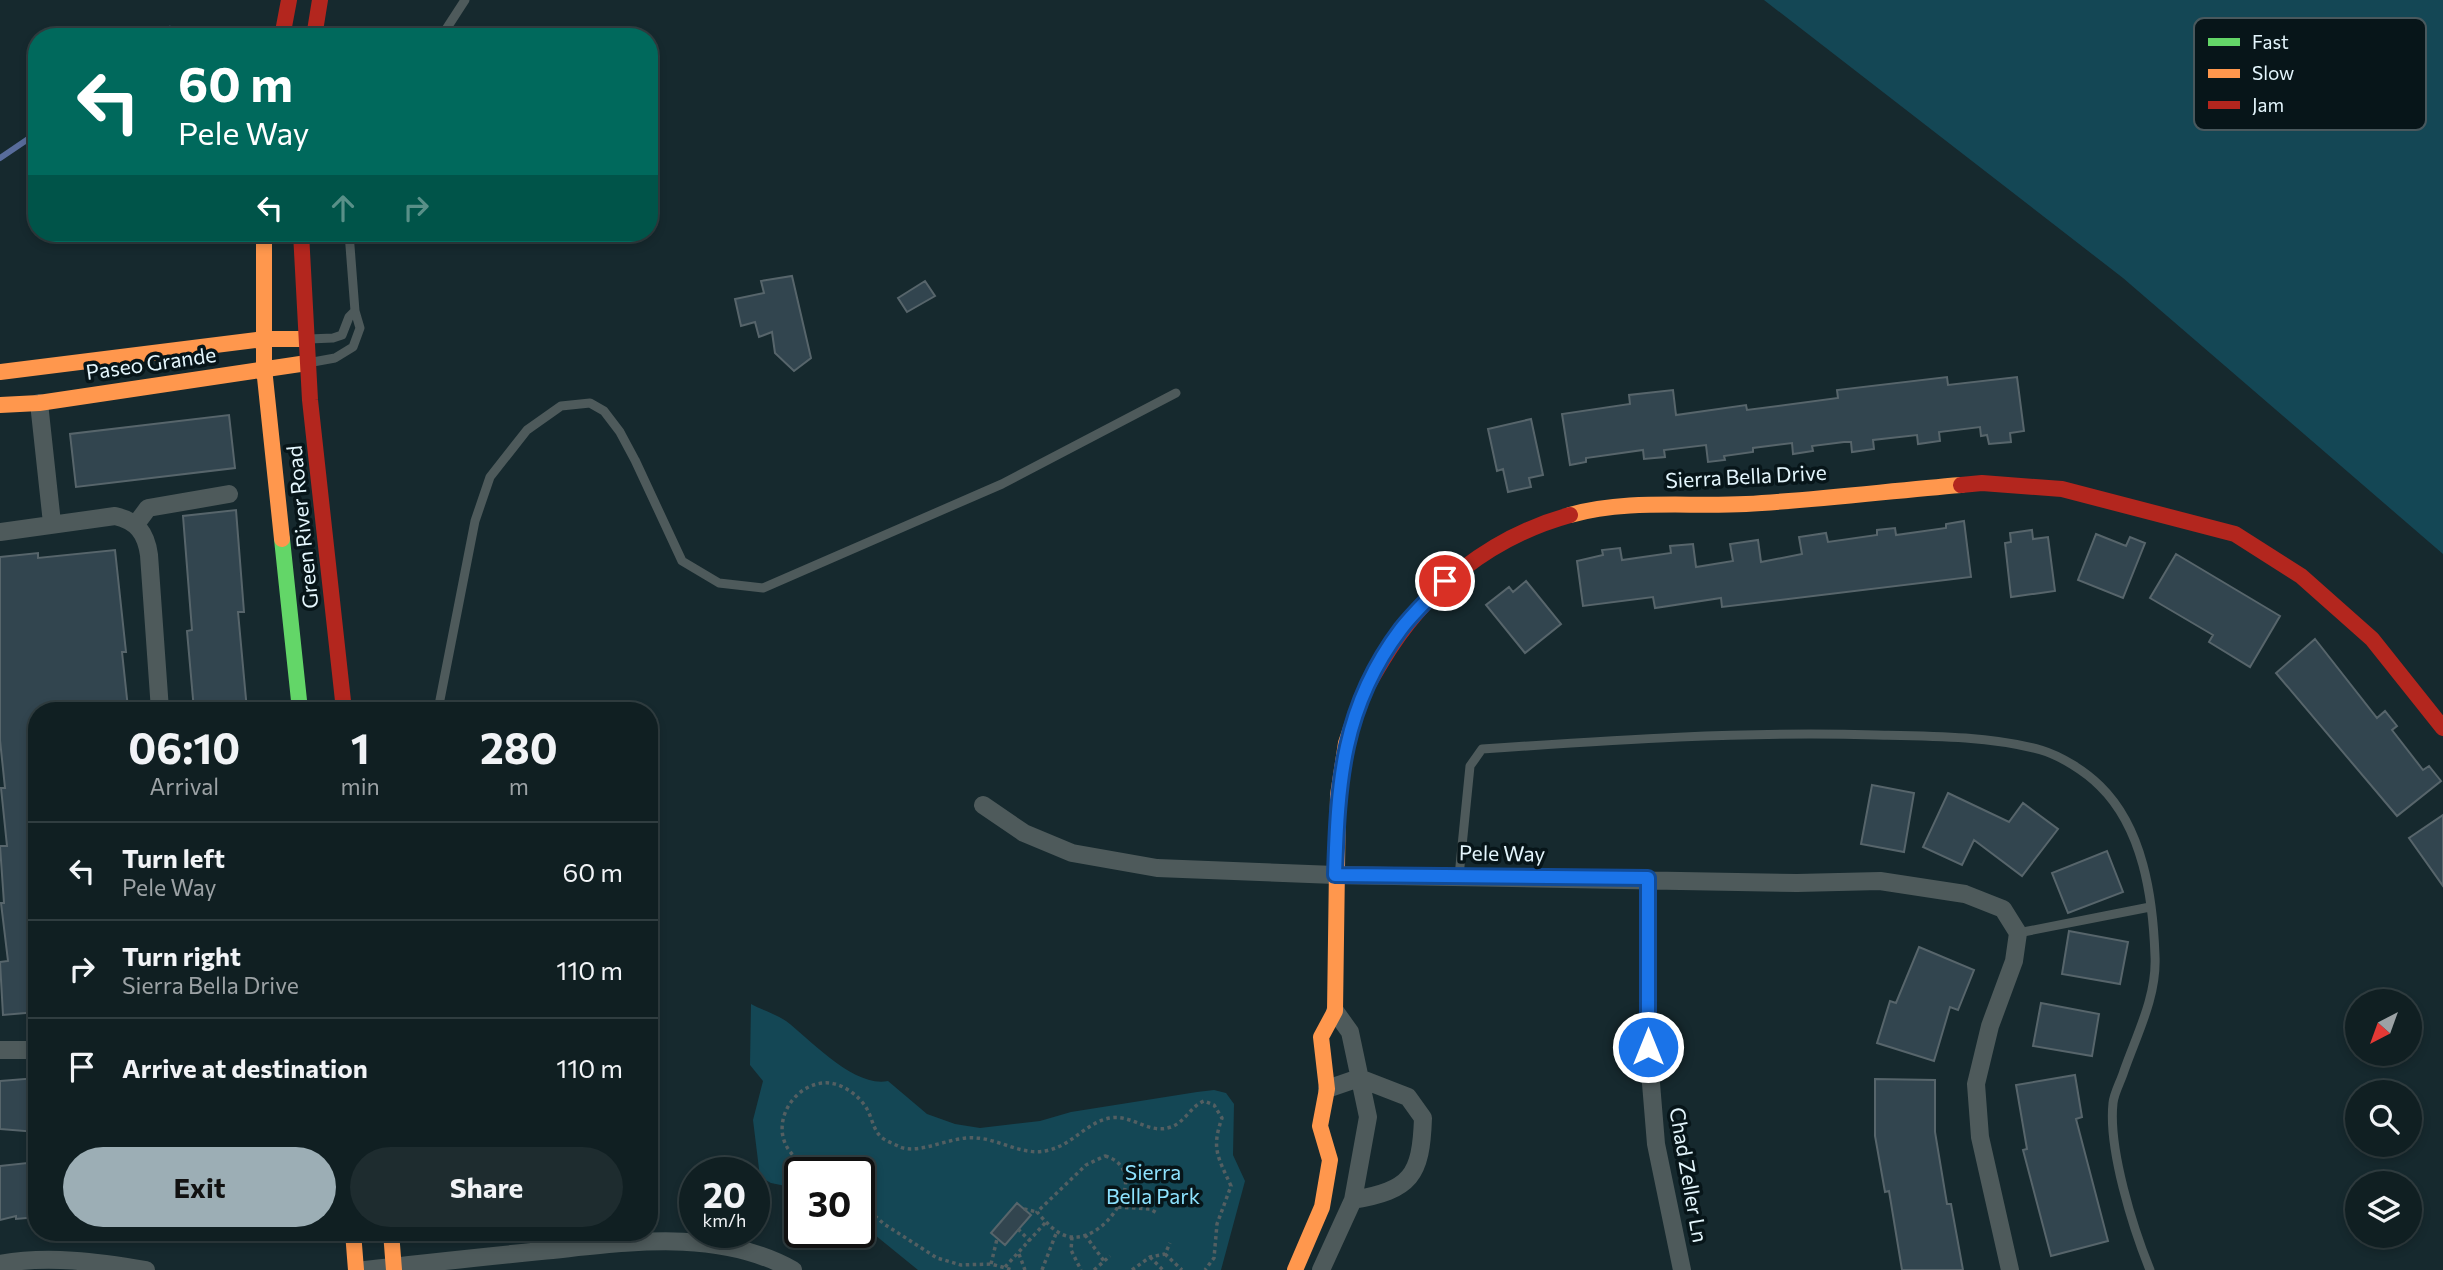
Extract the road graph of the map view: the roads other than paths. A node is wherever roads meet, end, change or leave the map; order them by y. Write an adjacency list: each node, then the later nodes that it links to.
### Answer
1 (289, 0): 4 (street)
2 (320, 0): 5 (street)
3 (465, 0): 6 (lane)
4 (284, 28)
5 (315, 28)
6 (447, 28)
7 (264, 242): 11 (street, Green River Road)
8 (301, 242): 12 (street, Green River Road)
9 (350, 242): 10 (lane)
10 (355, 312): 12 (lane); 13 (lane)
11 (264, 339): 12 (street, Paseo Grande); 14 (street, Green River Road); 15 (street, Paseo Grande)
12 (306, 339): 13 (street, Green River Road)
13 (307, 363): 14 (street, Paseo Grande); 25 (street, Green River Road)
14 (264, 368): 17 (street, Paseo Grande); 24 (street, Green River Road)
15 (0, 372)
16 (1176, 393): 26 (lane)
17 (39, 403): 18 (street, Paseo Grande); 20 (street)
18 (0, 405)
19 (229, 494): 21 (street)
20 (52, 523): 21 (street); 22 (street)
21 (136, 524): 23 (street)
22 (0, 532)
23 (159, 702)
24 (299, 702)
25 (343, 702)
26 (440, 702)
27 (2443, 728): 29 (street, Sierra Bella Drive)
28 (983, 804): 29 (street, Pele Way)
29 (1335, 875): 30 (street, Pele Way); 34 (street, Sierra Bella Drive)
30 (1459, 876): 31 (street, Pele Way); 32 (lane)
31 (1648, 878): 33 (street, Pele Way); 53 (street, Chad Zeller Ln)
32 (2150, 907): 33 (lane); 55 (lane)
33 (2018, 933): 54 (street)
34 (1335, 1011): 37 (street, Sierra Bella Drive); 38 (street, Sierra Bella Drive)
35 (0, 1050): 36 (street)
36 (28, 1050)
37 (1359, 1078): 38 (street); 39 (street, Sierra Bella Drive); 39 (street)
38 (1327, 1089): 51 (street, Sierra Bella Drive)
39 (1353, 1200): 52 (street, Sierra Bella Drive)
40 (658, 1240): 50 (street)
41 (354, 1241): 48 (street)
42 (392, 1241): 46 (street)
43 (652, 1241): 45 (street)
44 (0, 1264): 47 (street)
45 (473, 1264): 46 (street)
46 (393, 1268): 49 (street)
47 (146, 1270)
48 (356, 1270)
49 (365, 1270)
50 (793, 1270)
51 (1296, 1270)
52 (1321, 1270)
53 (1682, 1270)
54 (2010, 1270)
55 (2150, 1270)

